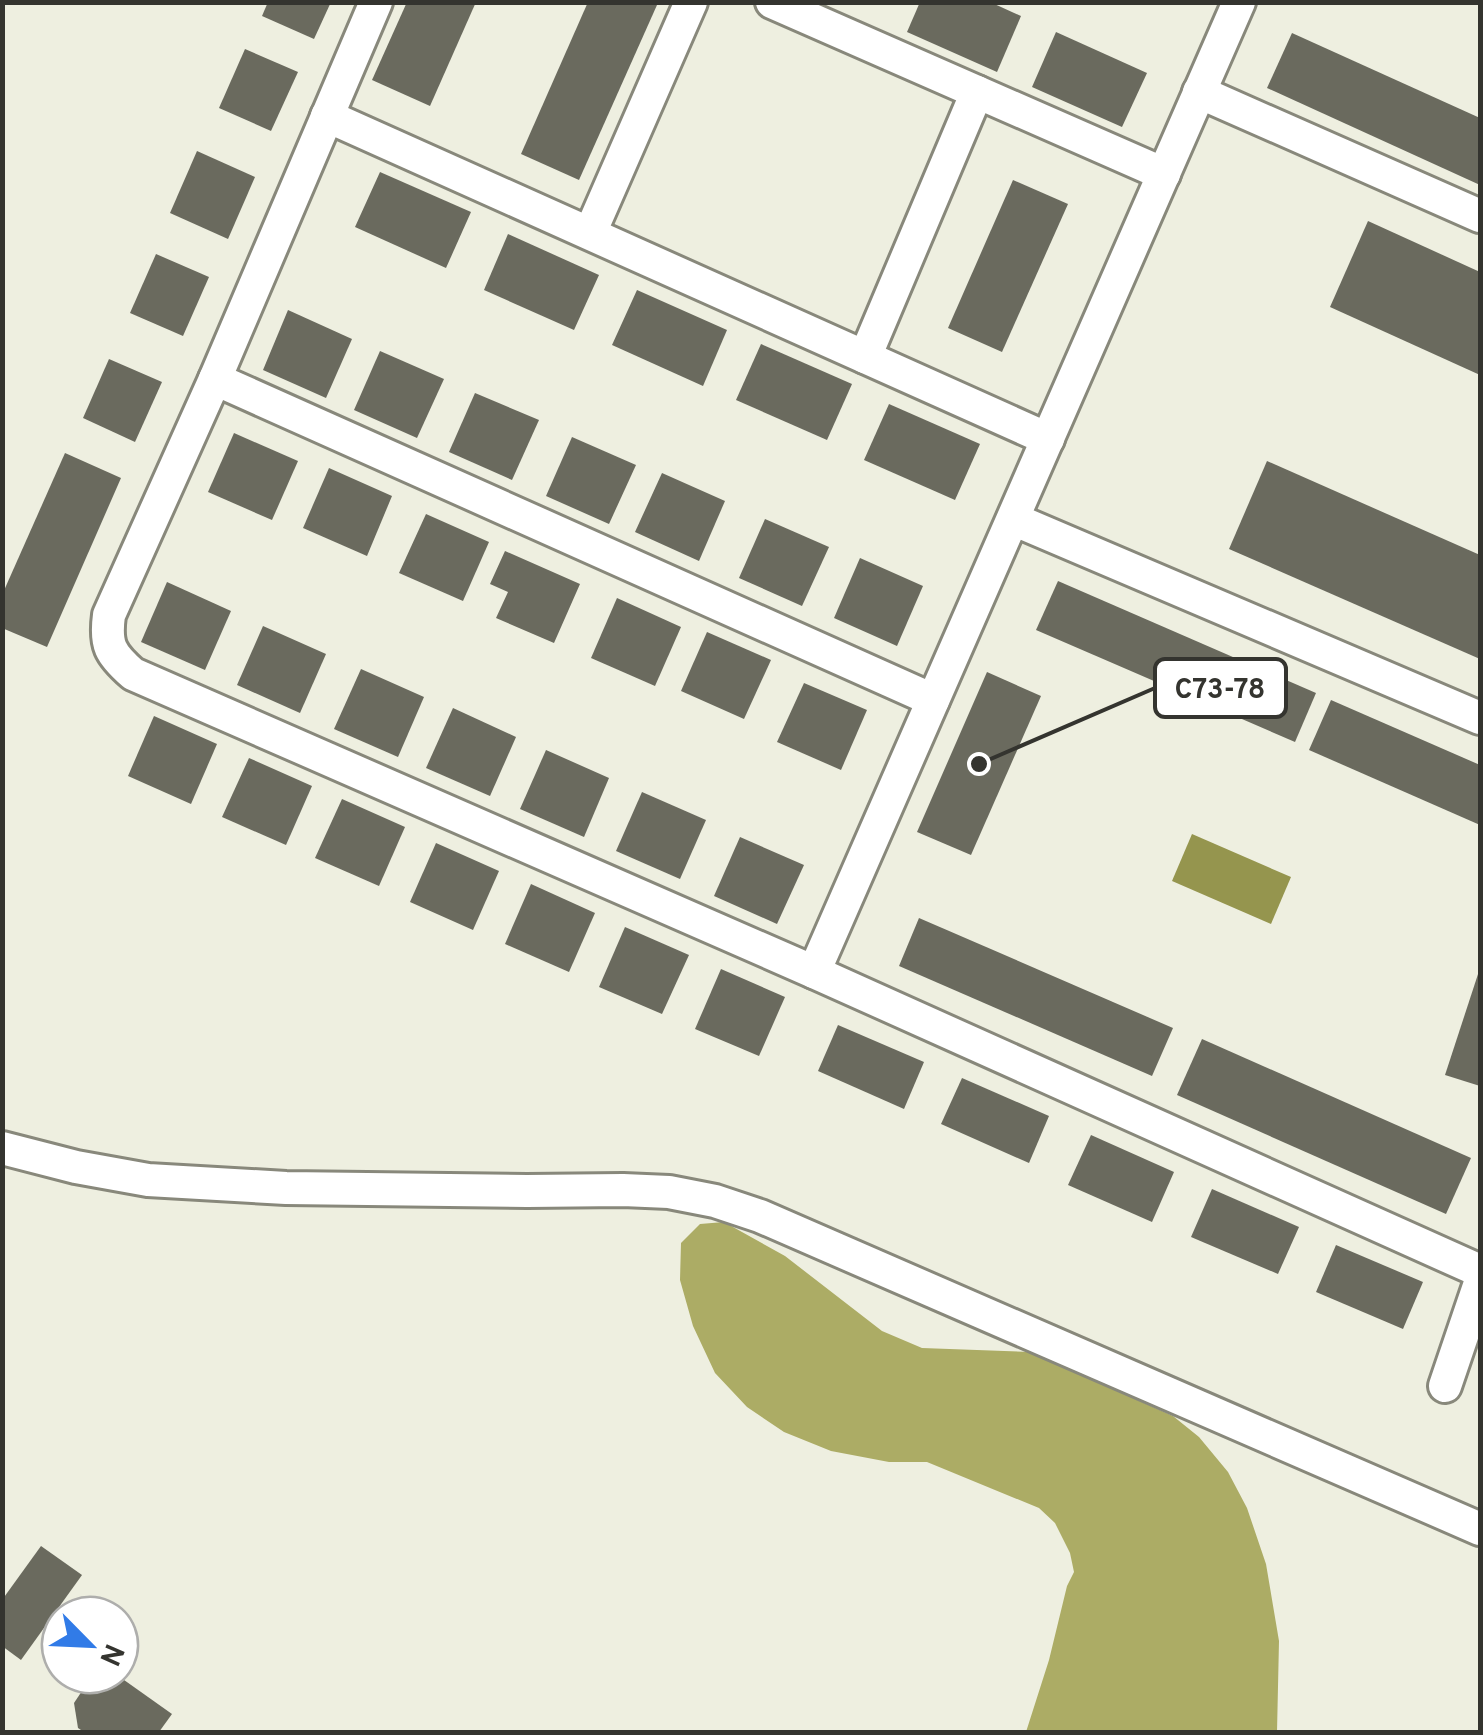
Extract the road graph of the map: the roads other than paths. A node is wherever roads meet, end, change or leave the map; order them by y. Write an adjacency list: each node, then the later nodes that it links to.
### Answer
1 (376, 2): 7 (street)
2 (691, 2): 10 (street)
3 (772, 2): 5 (street)
4 (1239, 2): 6 (street)
5 (977, 92): 8 (street); 11 (street)
6 (1200, 92): 8 (street); 9 (street)
7 (328, 116): 10 (street); 12 (street)
8 (1164, 174): 13 (street)
9 (1480, 216)
10 (590, 233): 11 (street)
11 (865, 357): 13 (street)
12 (215, 379): 15 (street); 17 (street)
13 (1048, 439): 14 (street)
14 (1013, 519): 15 (street); 16 (street)
15 (934, 700): 17 (street)
16 (1480, 718)
17 (814, 972): 19 (street)
18 (2, 1148): 22 (street)
19 (1480, 1271)
20 (1480, 1282): 21 (street)
21 (1445, 1386)
22 (1480, 1529)

